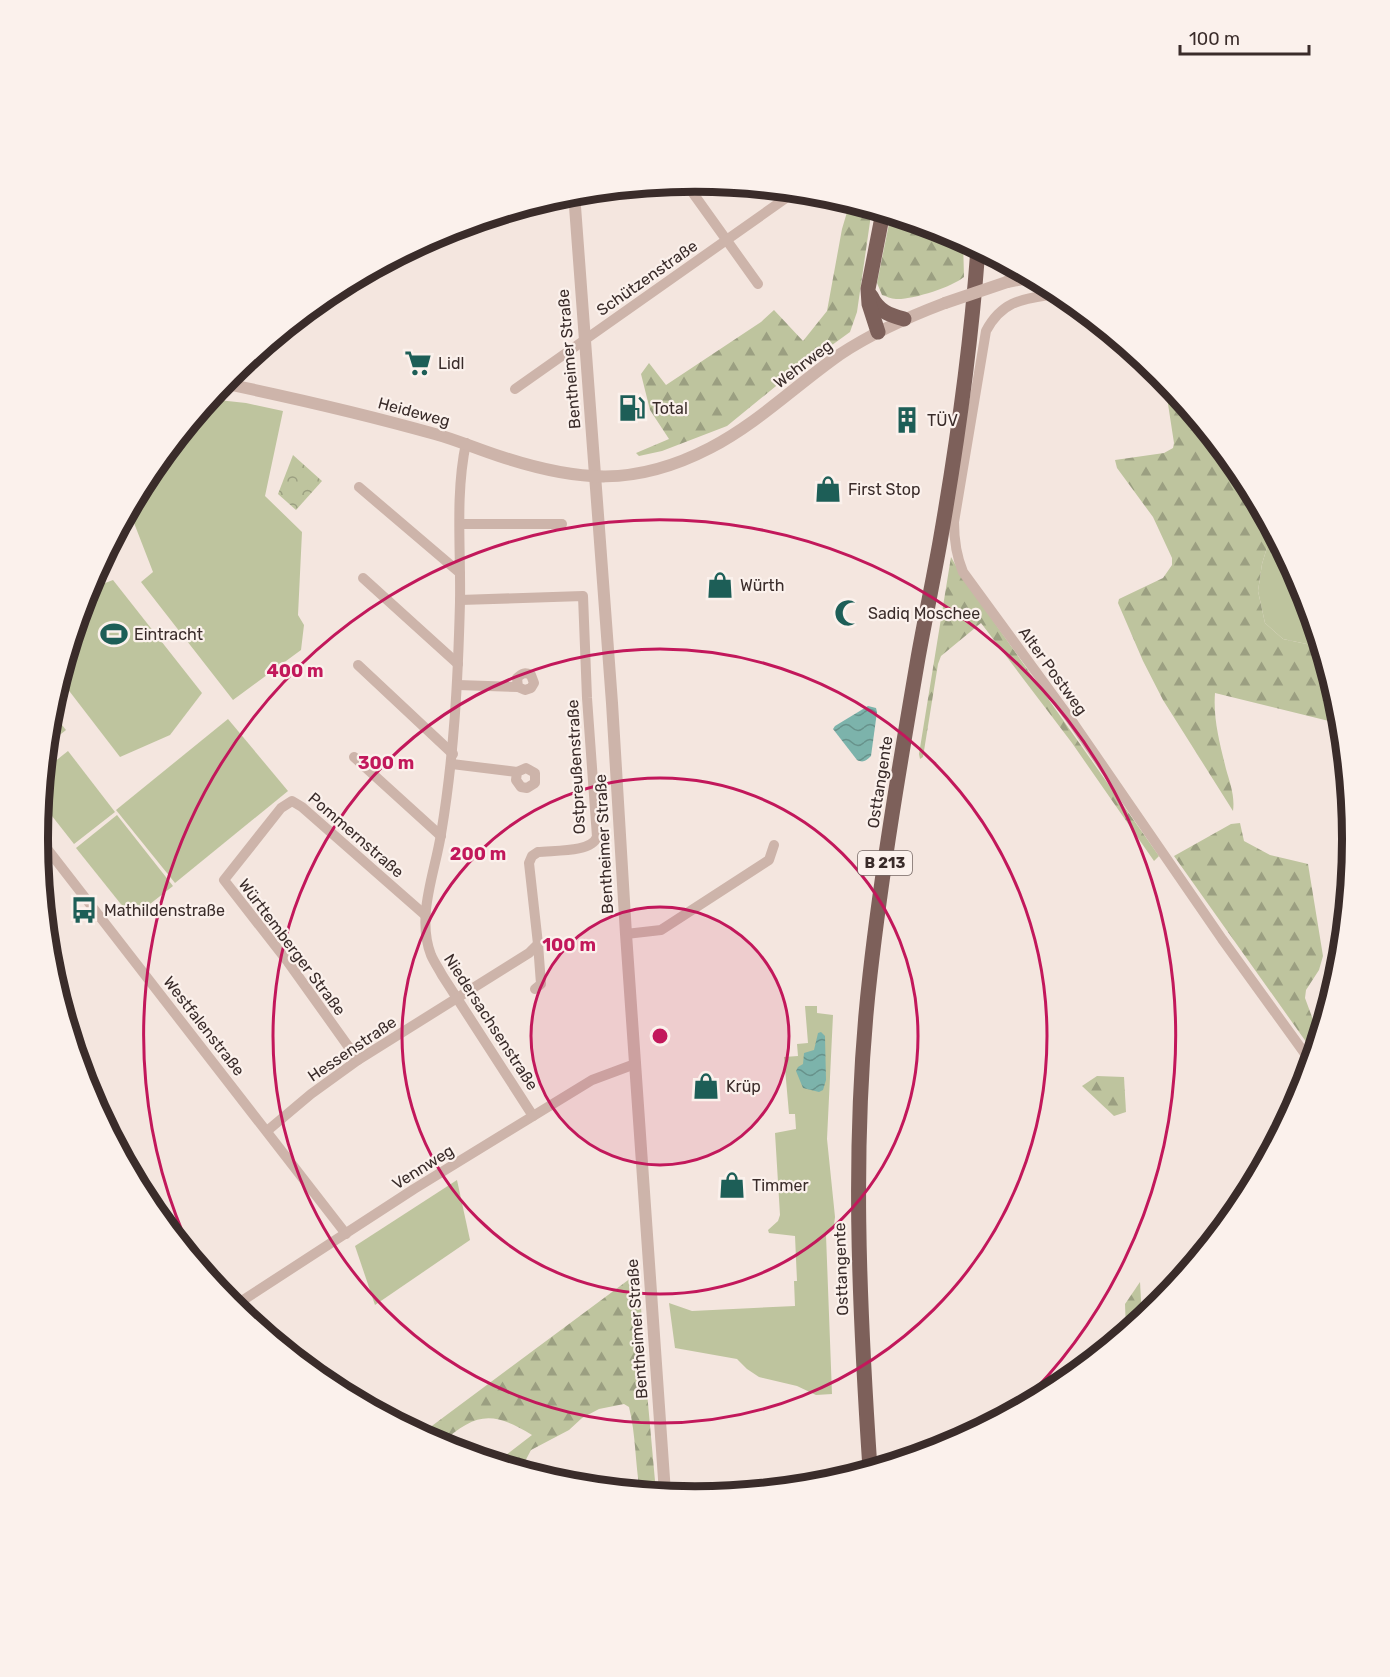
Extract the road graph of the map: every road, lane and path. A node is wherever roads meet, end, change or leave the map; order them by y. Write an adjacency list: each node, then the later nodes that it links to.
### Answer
1 (692, 192): 5 (street)
2 (786, 198): 5 (street, Schützenstraße)
3 (574, 203): 13 (street, Bentheimer Straße)
4 (881, 220): 9 (main road)
5 (727, 240): 8 (street); 13 (street, Schützenstraße)
6 (977, 256): 47 (main road, Osttangente / B 213)
7 (1020, 279): 11 (street, Wehrweg, bridge)
8 (758, 284)
9 (868, 289): 11 (main road); 12 (main road)
10 (1046, 296): 40 (street, Alter Postweg)
11 (904, 319): 12 (street, Wehrweg)
12 (878, 332): 17 (street, Wehrweg)
13 (584, 341): 15 (street, Schützenstraße); 17 (street, Bentheimer Straße)
14 (234, 386): 16 (street, Heideweg)
15 (515, 389)
16 (466, 443): 17 (street, Heideweg); 19 (street, Niedersachsenstraße)
17 (596, 478): 36 (street, Bentheimer Straße)
18 (359, 487): 21 (street)
19 (460, 524): 20 (street); 21 (street, Niedersachsenstraße)
20 (562, 524)
21 (460, 573): 23 (street, Niedersachsenstraße)
22 (363, 578): 24 (street)
23 (460, 600): 24 (street, Niedersachsenstraße); 37 (street, Ostpreußenstraße)
24 (458, 664): 26 (street, Niedersachsenstraße)
25 (358, 665): 29 (street)
26 (458, 685): 27 (street); 29 (street, Niedersachsenstraße)
27 (518, 687)
28 (354, 757): 31 (street)
29 (452, 759): 30 (street); 31 (street, Niedersachsenstraße)
30 (517, 772)
31 (441, 836): 35 (street, Niedersachsenstraße)
32 (774, 845): 36 (street)
33 (48, 850): 44 (street, Westfalenstraße)
34 (224, 880): 35 (street, Pommernstraße); 41 (street, Württemberger Straße)
35 (425, 915): 39 (street, Niedersachsenstraße)
36 (626, 934): 42 (street, Bentheimer Straße)
37 (538, 944): 38 (street); 39 (street)
38 (535, 989)
39 (457, 998): 41 (street, Hessenstraße); 43 (street, Niedersachsenstraße)
40 (1305, 1054)
41 (357, 1060): 44 (street, Hessenstraße)
42 (635, 1064): 43 (street, Vennweg); 48 (street, Bentheimer Straße)
43 (533, 1116): 45 (street, Vennweg)
44 (267, 1131): 45 (street, Westfalenstraße)
45 (346, 1234): 46 (street, Vennweg)
46 (243, 1300)
47 (870, 1461)
48 (664, 1485)

